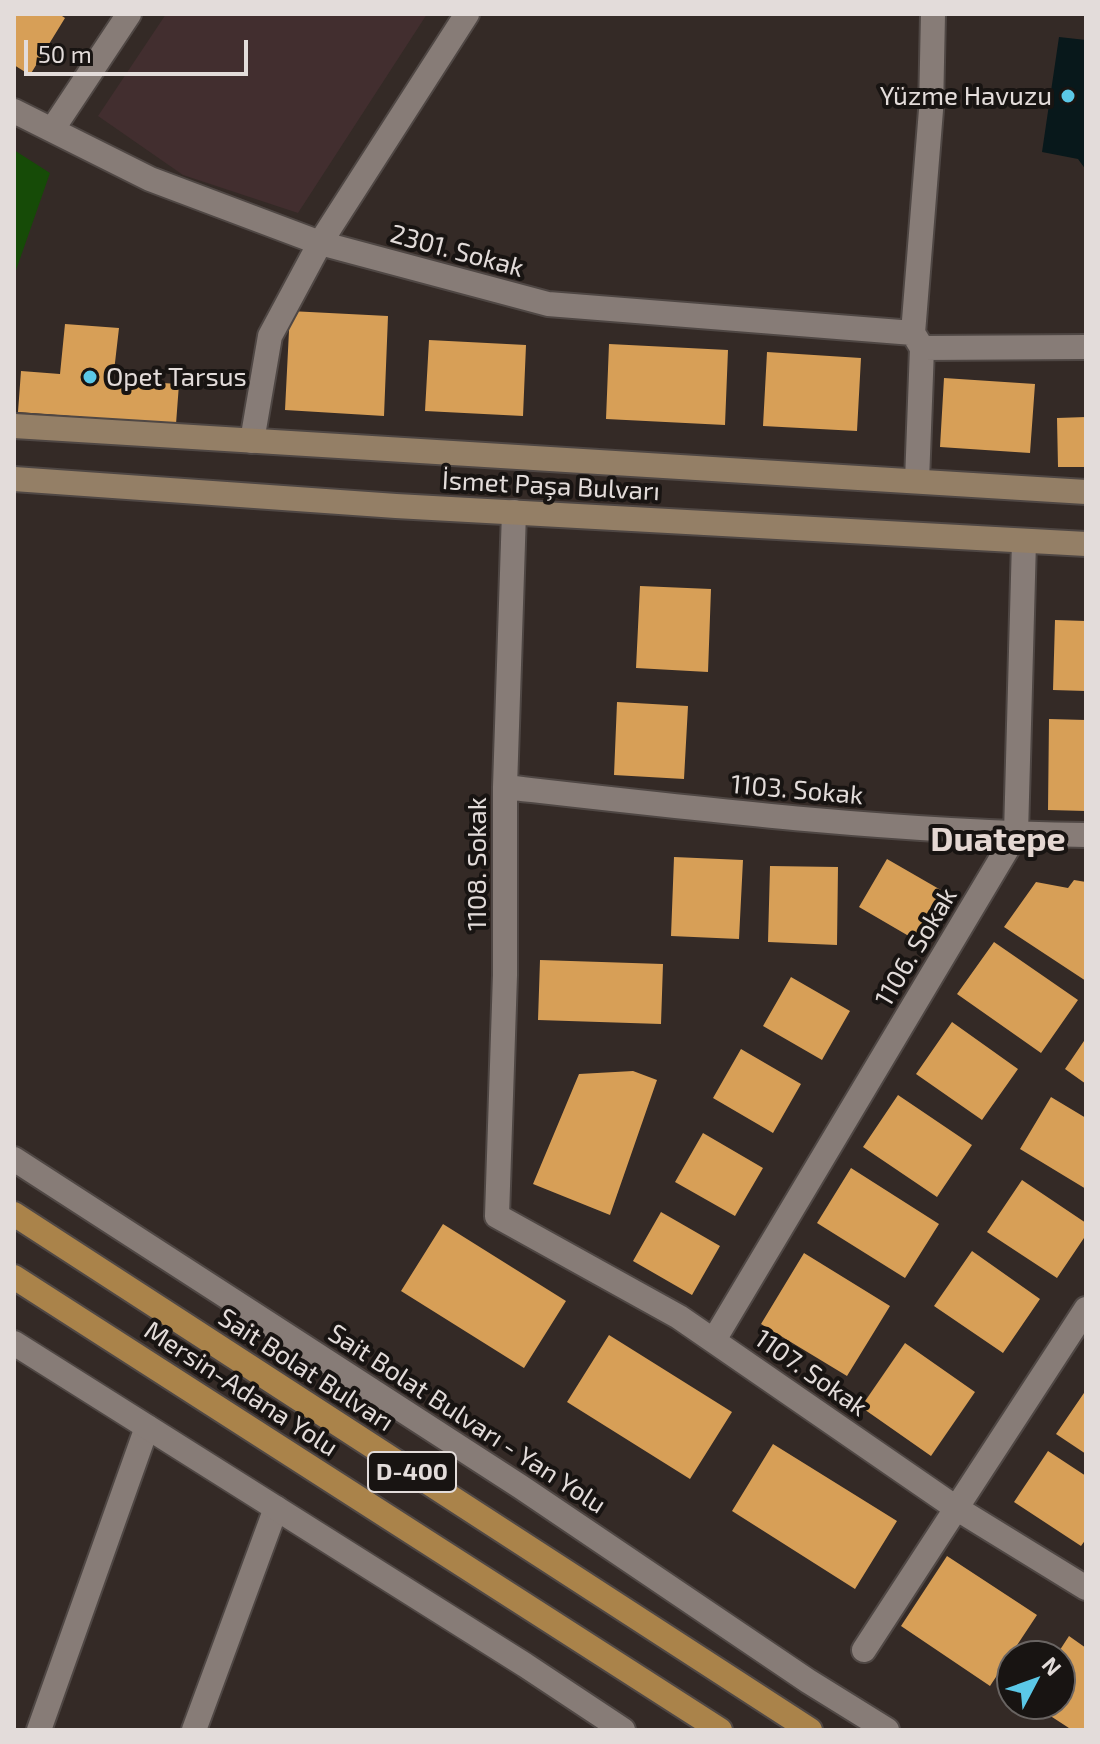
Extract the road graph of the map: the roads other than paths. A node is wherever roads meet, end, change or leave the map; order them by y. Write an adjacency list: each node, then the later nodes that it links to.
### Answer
1 (129, 14): 5 (street)
2 (467, 14): 6 (street)
3 (933, 14): 7 (street)
4 (14, 111): 5 (street, 2301. Sokak)
5 (52, 130): 6 (street, 2301. Sokak)
6 (320, 243): 7 (street, 2301. Sokak); 10 (street)
7 (918, 341): 8 (street, 2301. Sokak); 12 (street)
8 (1086, 347)
9 (14, 426): 10 (main road, İsmet Paşa Bulvarı)
10 (252, 441): 12 (main road, İsmet Paşa Bulvarı)
11 (14, 479): 14 (main road, İsmet Paşa Bulvarı)
12 (917, 481): 13 (main road, İsmet Paşa Bulvarı)
13 (1086, 492)
14 (514, 512): 15 (main road, İsmet Paşa Bulvarı); 17 (street, 1108. Sokak)
15 (1024, 541): 16 (main road, İsmet Paşa Bulvarı); 18 (street, 1106. Sokak)
16 (1086, 544)
17 (505, 787): 18 (street, 1103. Sokak); 22 (street, 1108. Sokak)
18 (1016, 834): 19 (street, 1103. Sokak); 25 (street, 1106. Sokak)
19 (1086, 835)
20 (14, 1159): 37 (street, Sait Bolat Bulvarı - Yan Yolu)
21 (14, 1214): 36 (highway, Sait Bolat Bulvarı / D-400)
22 (497, 1216): 25 (street, 1107. Sokak)
23 (14, 1277): 35 (highway, Mersin-Adana Yolu / D-400)
24 (1086, 1309): 29 (street)
25 (714, 1340): 29 (street, 1107. Sokak)
26 (14, 1343): 27 (street)
27 (147, 1427): 28 (street); 32 (street)
28 (276, 1508): 33 (street); 34 (street)
29 (956, 1508): 30 (street, 1107. Sokak); 31 (street)
30 (1086, 1588)
31 (864, 1650)
32 (39, 1730)
33 (194, 1730)
34 (623, 1730)
35 (720, 1730)
36 (810, 1730)
37 (887, 1730)

